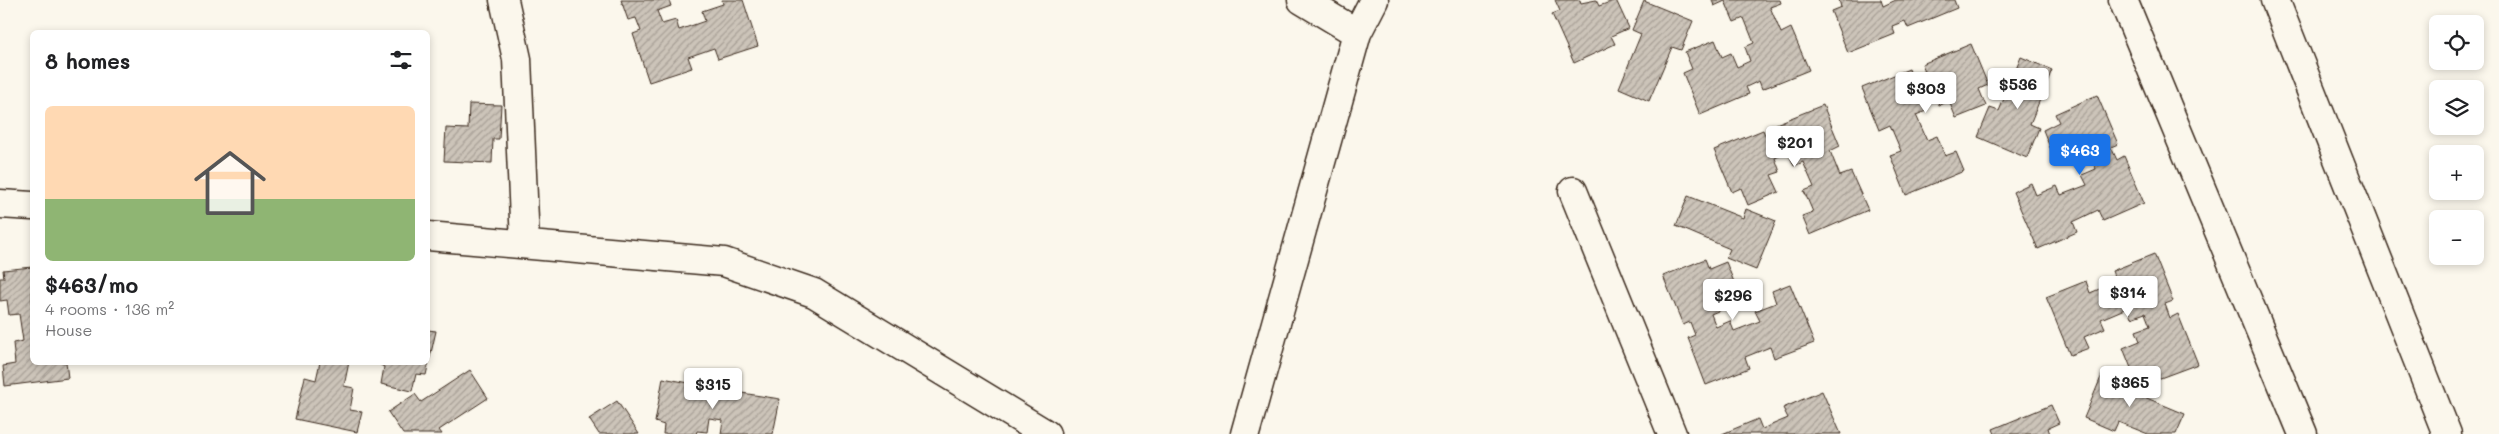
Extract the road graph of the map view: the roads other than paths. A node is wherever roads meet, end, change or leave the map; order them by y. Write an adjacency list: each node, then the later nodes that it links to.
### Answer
1 (504, 0): 11 (street)
2 (1302, 0): 6 (street)
3 (1374, 0): 6 (street)
4 (2123, 0): 15 (street)
5 (2275, 0): 16 (street)
6 (1357, 33): 13 (street)
7 (1573, 191): 14 (street)
8 (0, 204): 9 (street)
9 (30, 206)
10 (430, 236): 11 (street)
11 (525, 243): 12 (street)
12 (1046, 434)
13 (1245, 434)
14 (1672, 434)
15 (2303, 434)
16 (2447, 434)

